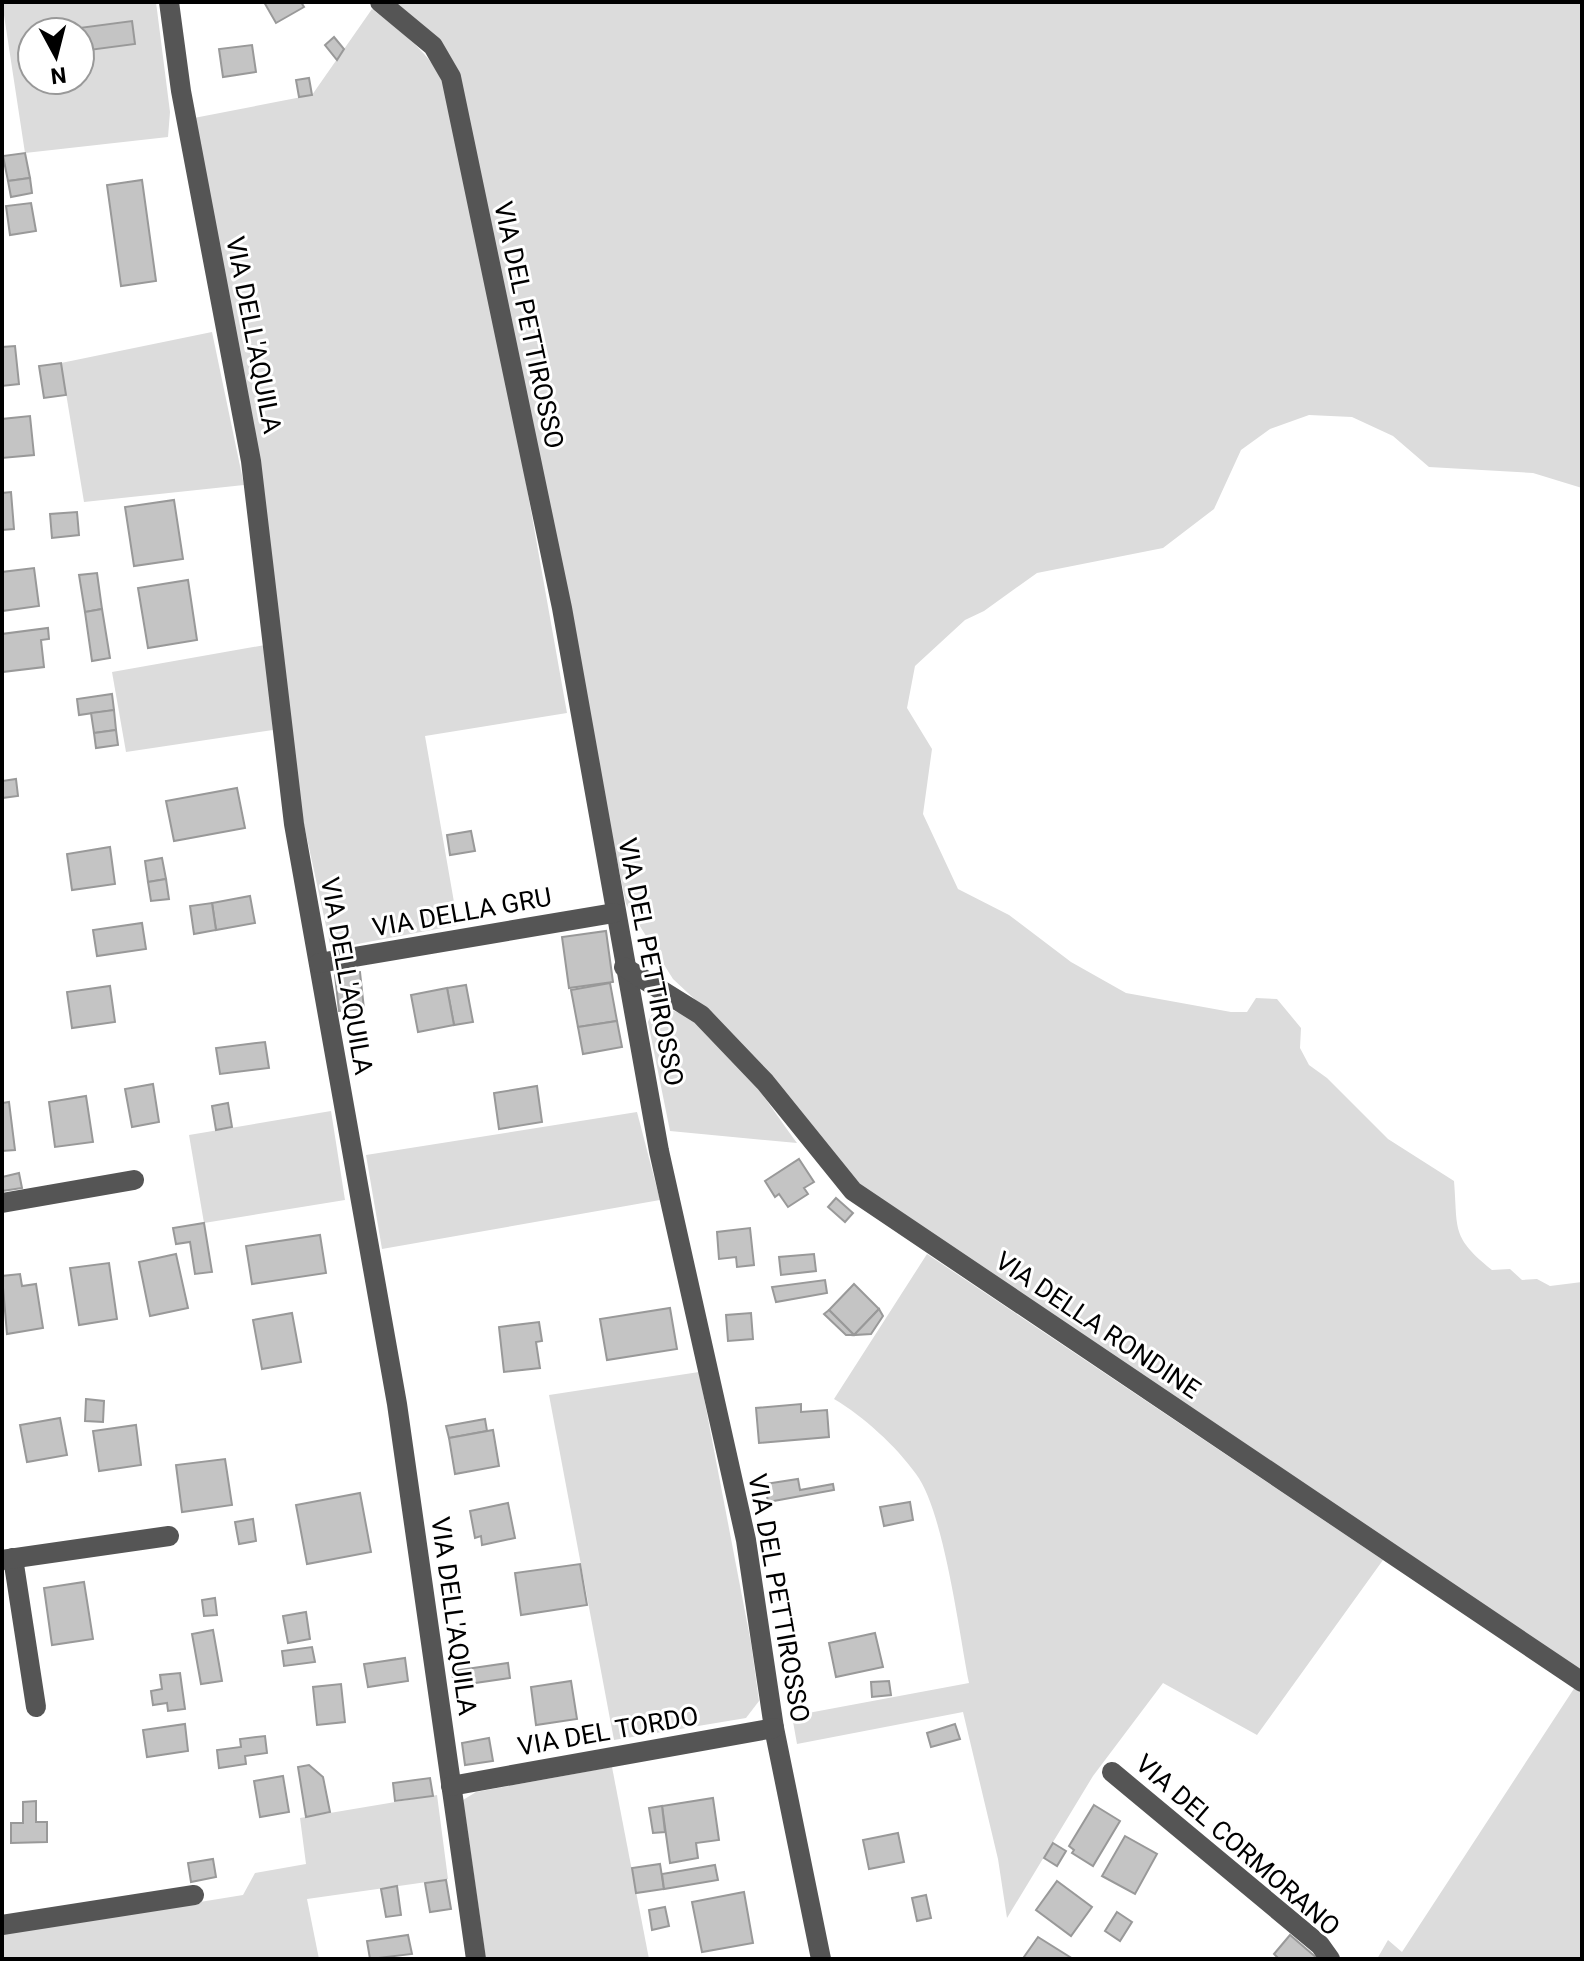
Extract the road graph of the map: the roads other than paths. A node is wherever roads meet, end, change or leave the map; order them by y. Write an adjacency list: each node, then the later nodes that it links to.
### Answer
1 (169, 2): 4 (street, VIA DELL'AQUILA)
2 (380, 2): 3 (street, VIA DEL PETTIROSSO)
3 (614, 913): 4 (street, VIA DELLA GRU); 5 (street, VIA DEL PETTIROSSO)
4 (319, 963): 14 (street, VIA DELL'AQUILA)
5 (624, 967): 10 (street, VIA DELLA RONDINE); 12 (street, VIA DEL PETTIROSSO)
6 (134, 1180): 7 (street)
7 (2, 1203)
8 (169, 1536): 9 (street)
9 (8, 1559): 11 (street)
10 (1582, 1682)
11 (36, 1707)
12 (774, 1728): 14 (street, VIA DEL TORDO); 18 (street, VIA DEL PETTIROSSO)
13 (1112, 1772): 19 (street, VIA DEL CORMORANO)
14 (451, 1786): 17 (street, VIA DELL'AQUILA)
15 (194, 1895): 16 (street)
16 (2, 1925)
17 (476, 1959)
18 (821, 1959)
19 (1330, 1959)

